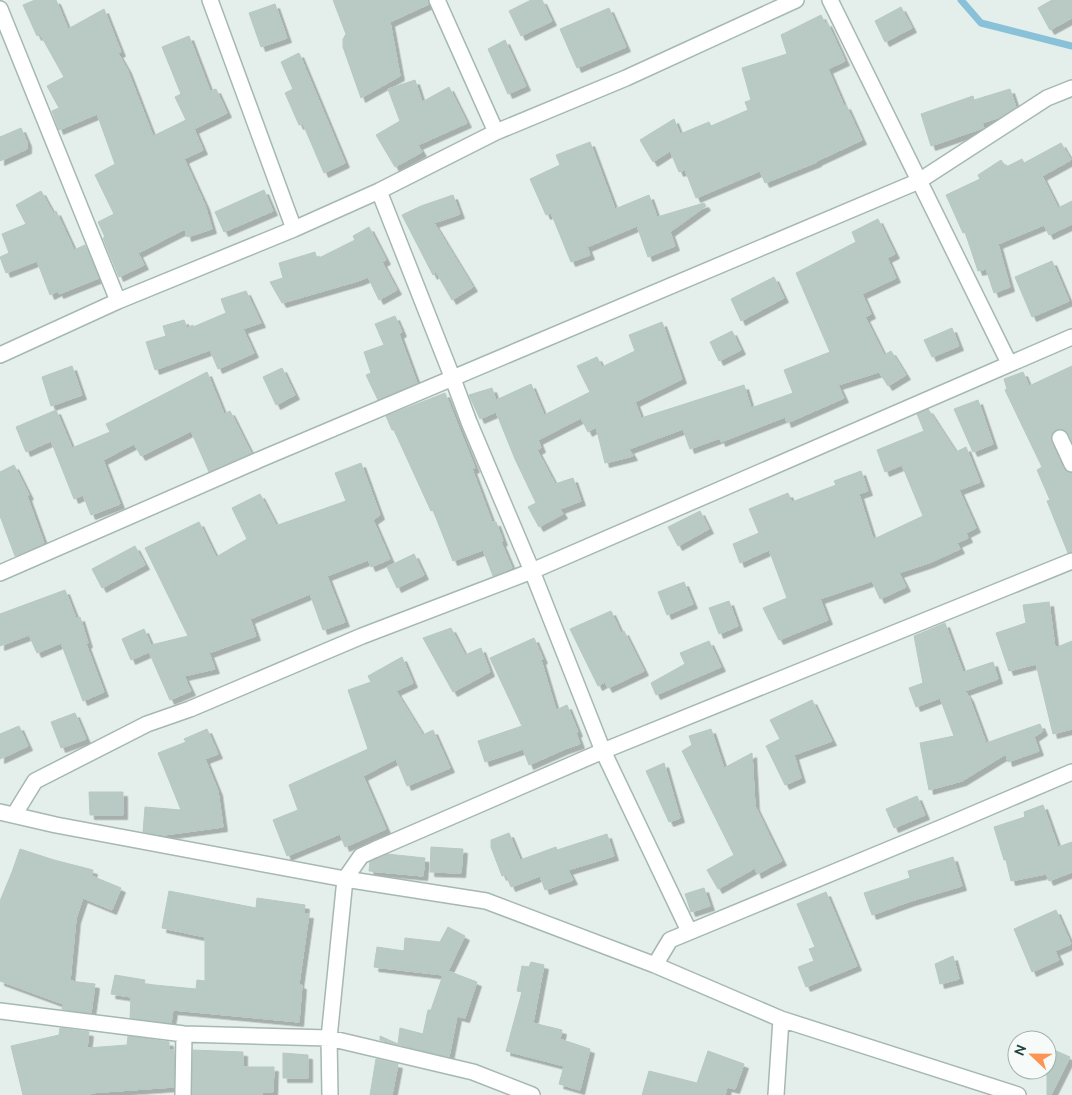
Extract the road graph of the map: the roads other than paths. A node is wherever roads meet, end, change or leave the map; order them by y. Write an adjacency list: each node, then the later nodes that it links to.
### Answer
1 (210, 0): 10 (street)
2 (437, 0): 7 (street)
3 (796, 0): 7 (street)
4 (830, 0): 8 (street)
5 (0, 9): 11 (street)
6 (1072, 88): 8 (street)
7 (496, 132): 9 (street)
8 (919, 181): 14 (street); 15 (street)
9 (379, 191): 10 (street); 15 (street)
10 (294, 229): 11 (street)
11 (118, 301): 13 (street)
12 (1072, 337): 14 (street)
13 (0, 355)
14 (1009, 363): 19 (street)
15 (453, 379): 19 (street); 20 (street)
16 (1060, 438): 17 (street)
17 (1072, 464)
18 (1072, 561): 21 (street)
19 (532, 571): 21 (street); 23 (street)
20 (0, 573)
21 (603, 751): 24 (street); 25 (street)
22 (1072, 772): 25 (street)
23 (7, 813): 24 (street)
24 (345, 879): 26 (street); 30 (street)
25 (689, 931): 26 (street)
26 (655, 964): 28 (street)
27 (0, 1011): 29 (street)
28 (781, 1019): 34 (street); 35 (street)
29 (184, 1034): 30 (street); 31 (street)
30 (329, 1038): 32 (street); 33 (street)
31 (183, 1095)
32 (330, 1095)
33 (532, 1095)
34 (776, 1095)
35 (1018, 1095)

